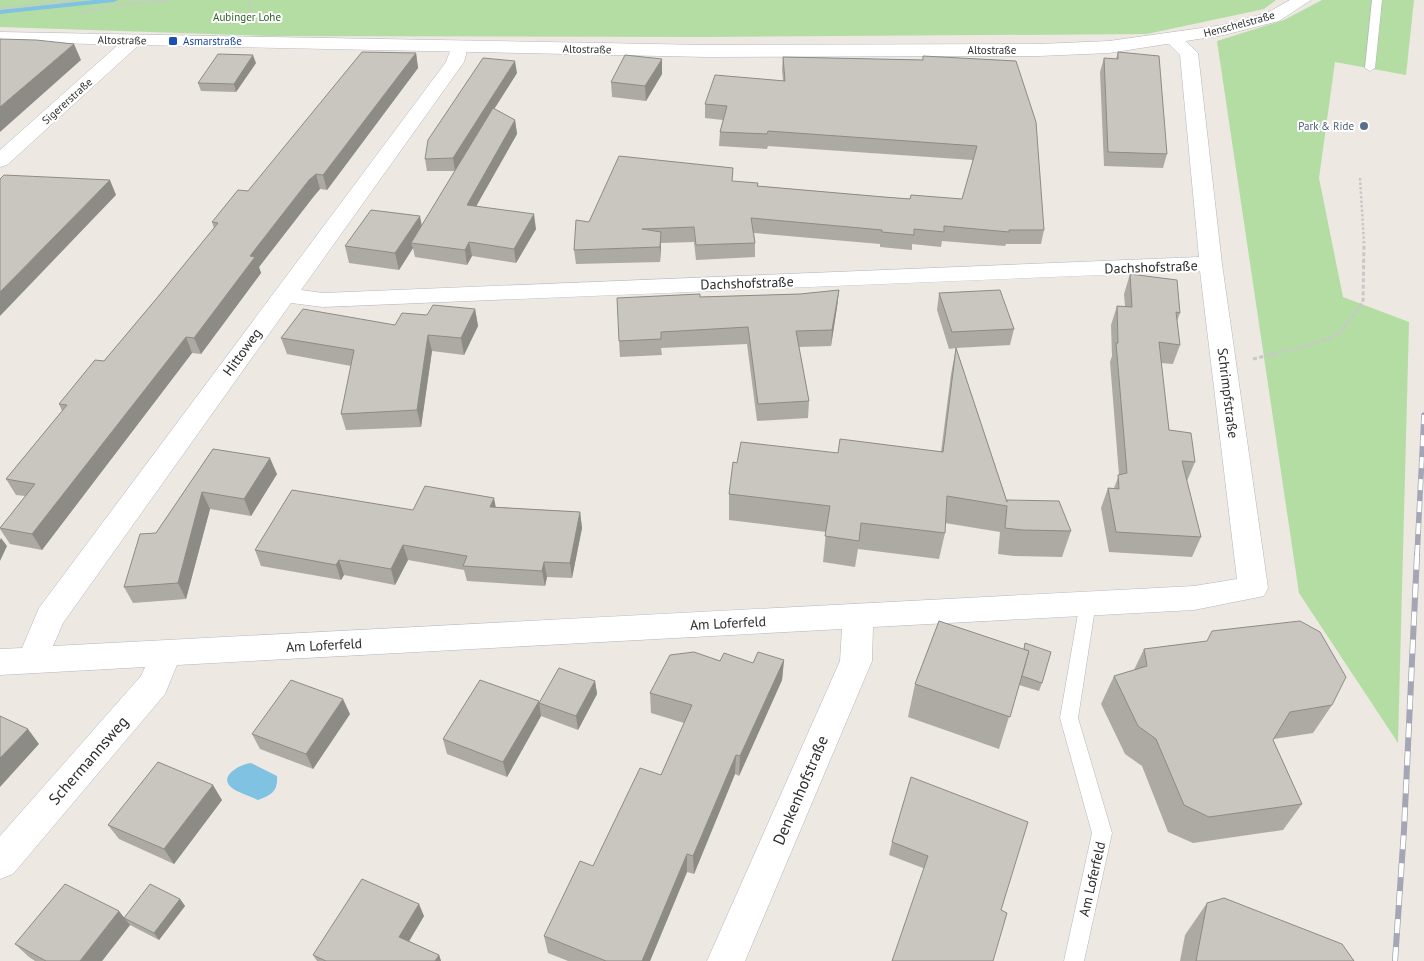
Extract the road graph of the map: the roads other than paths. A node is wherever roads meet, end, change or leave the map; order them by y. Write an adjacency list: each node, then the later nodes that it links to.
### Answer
1 (1302, 0): 4 (street, Henschelstraße)
2 (1377, 0): 7 (lane)
3 (0, 37): 5 (street, Altostraße)
4 (1174, 39): 6 (street, Altostraße); 9 (street, Schrimpfstraße)
5 (134, 40): 6 (street, Altostraße); 8 (street, Sigererstraße)
6 (459, 48): 10 (street, Hittoweg)
7 (1370, 68)
8 (0, 161)
9 (1211, 264): 10 (street, Dachshofstraße); 11 (street, Schrimpfstraße)
10 (283, 295): 14 (street, Hittoweg)
11 (1088, 602): 12 (street, Am Loferfeld); 18 (lane, Am Loferfeld)
12 (858, 616): 13 (street, Am Loferfeld); 17 (street, Denkenhofstraße)
13 (166, 653): 14 (street, Am Loferfeld); 16 (street, Schermannsweg)
14 (32, 660): 15 (street, Am Loferfeld)
15 (0, 662)
16 (0, 862)
17 (726, 961)
18 (1074, 961)

